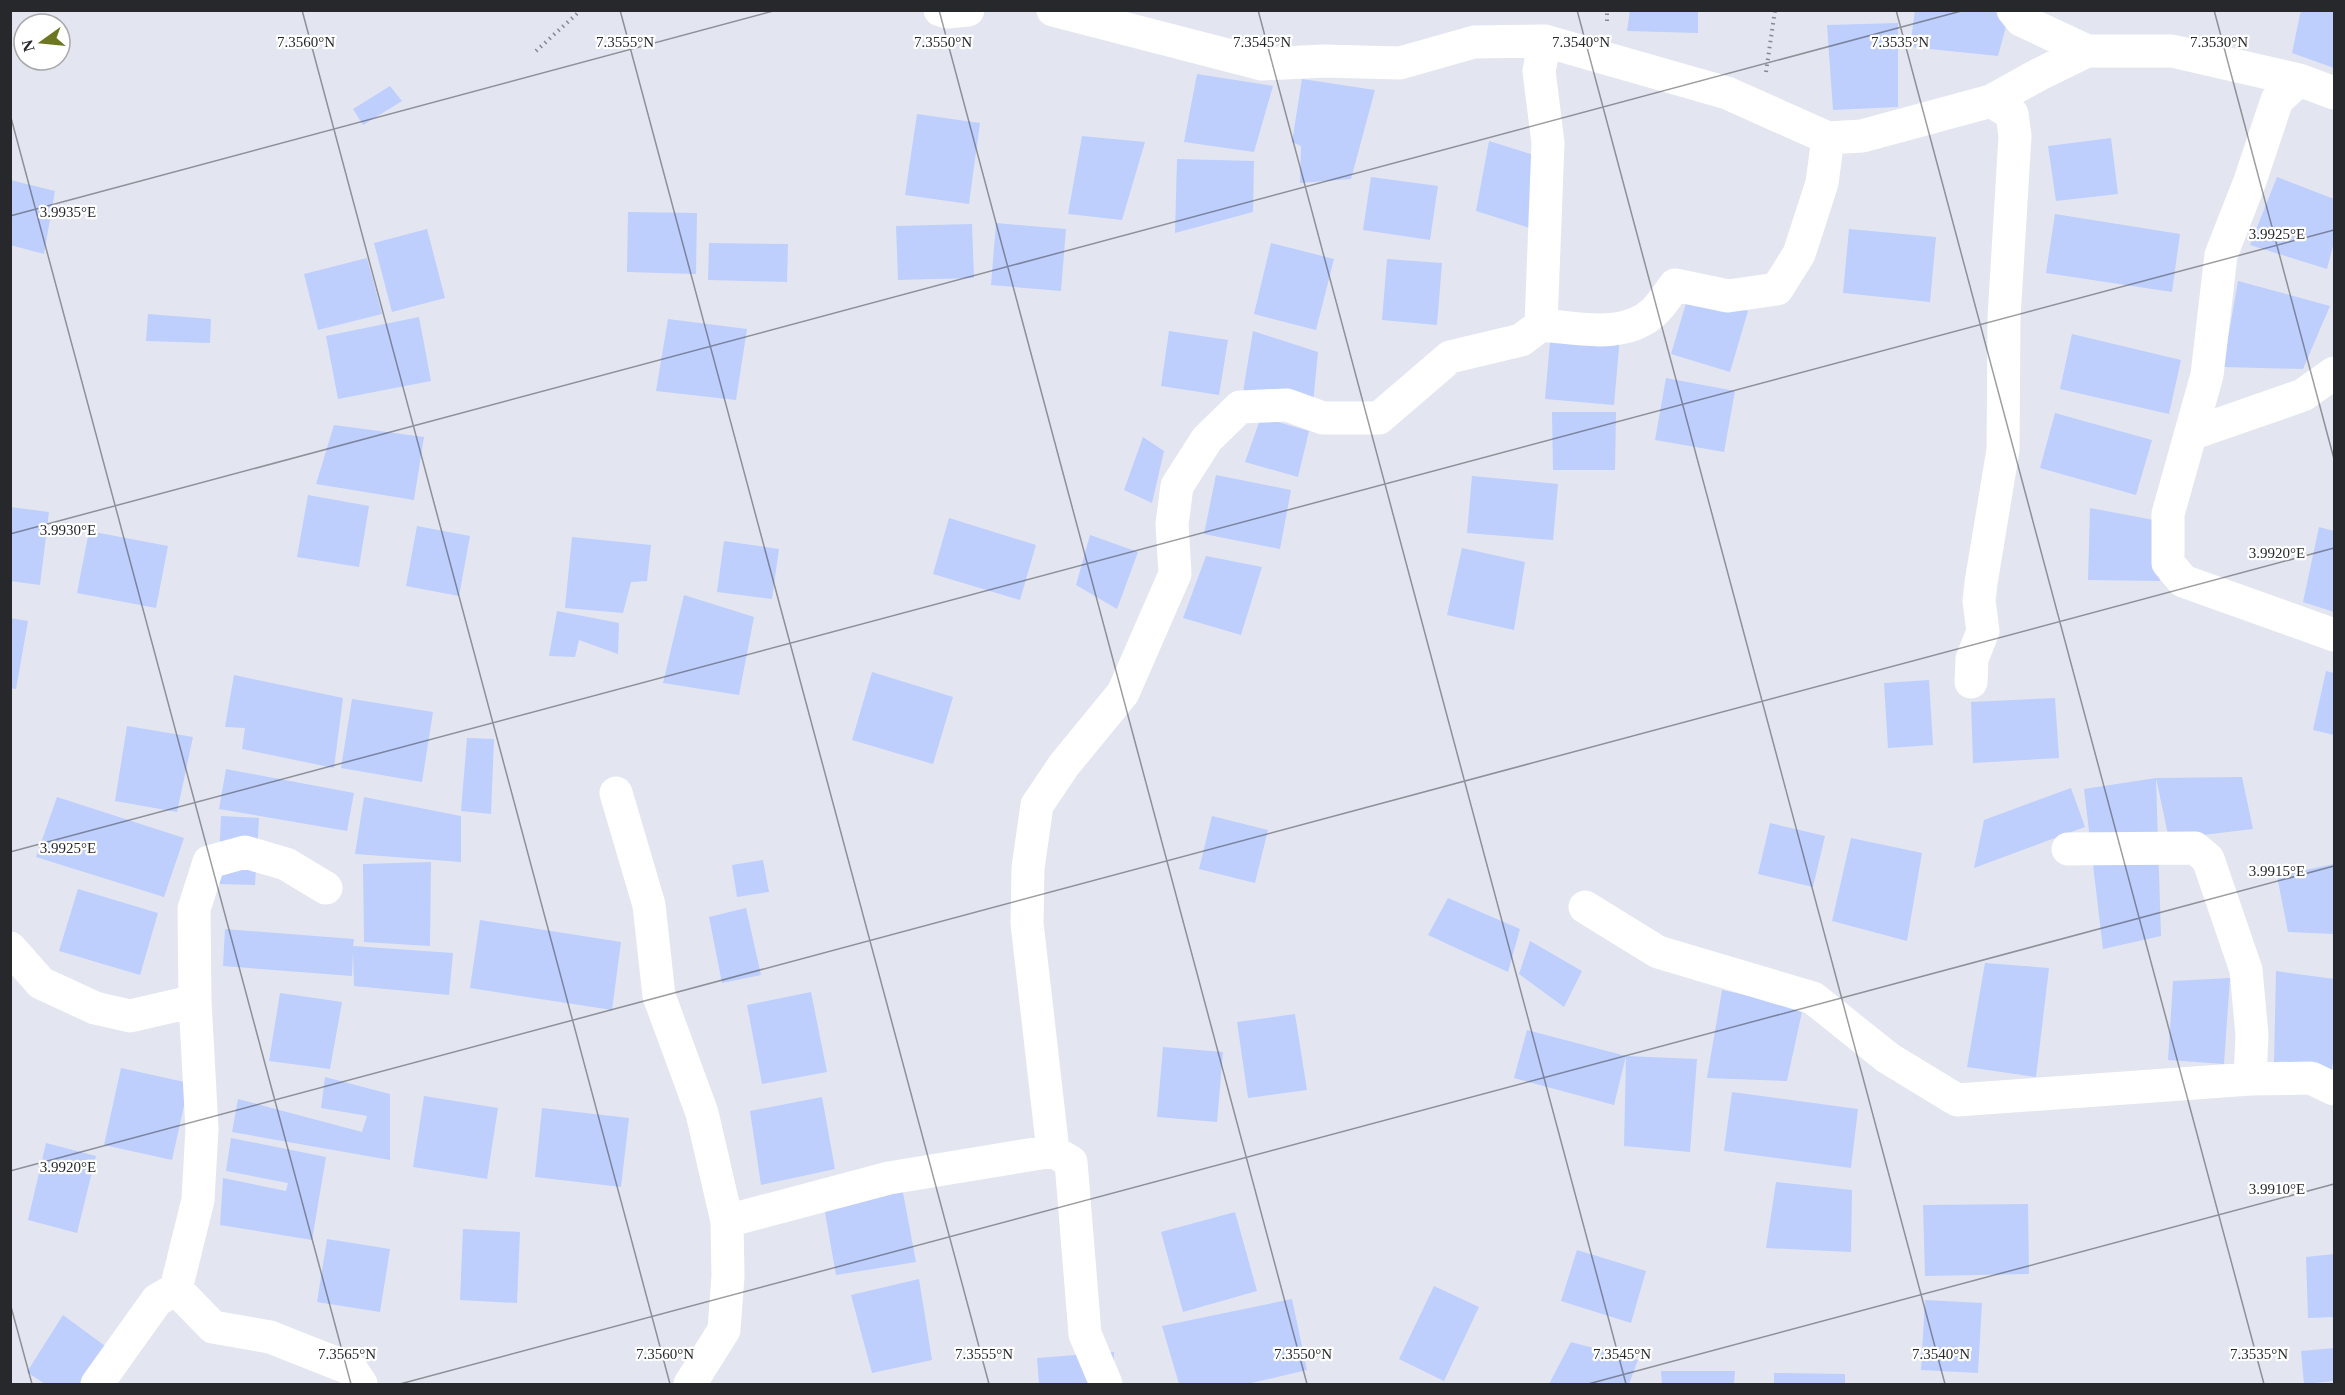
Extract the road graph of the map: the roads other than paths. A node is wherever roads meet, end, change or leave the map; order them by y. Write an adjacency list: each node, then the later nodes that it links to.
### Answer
1 (940, 10): 2 (street)
2 (968, 10)
3 (1053, 10): 5 (street)
4 (2013, 10): 6 (street)
5 (1545, 41): 10 (street); 11 (street)
6 (2087, 51): 7 (street); 9 (street)
7 (2299, 80): 8 (street); 13 (street)
8 (2334, 93)
9 (1991, 101): 10 (street); 15 (street)
10 (1828, 138): 11 (street)
11 (1541, 325): 24 (street)
12 (2334, 373): 13 (street)
13 (2191, 434): 14 (street)
14 (2334, 635)
15 (1971, 682)
16 (616, 793): 25 (street)
17 (2068, 849): 22 (street)
18 (326, 888): 21 (street)
19 (1585, 907): 22 (street)
20 (10, 948): 21 (street)
21 (195, 1002): 26 (street)
22 (2250, 1079): 23 (street)
23 (2334, 1089)
24 (1053, 1151): 25 (street); 30 (street)
25 (727, 1221): 29 (street)
26 (176, 1289): 27 (street); 28 (street)
27 (97, 1384)
28 (361, 1384)
29 (690, 1384)
30 (1106, 1384)

